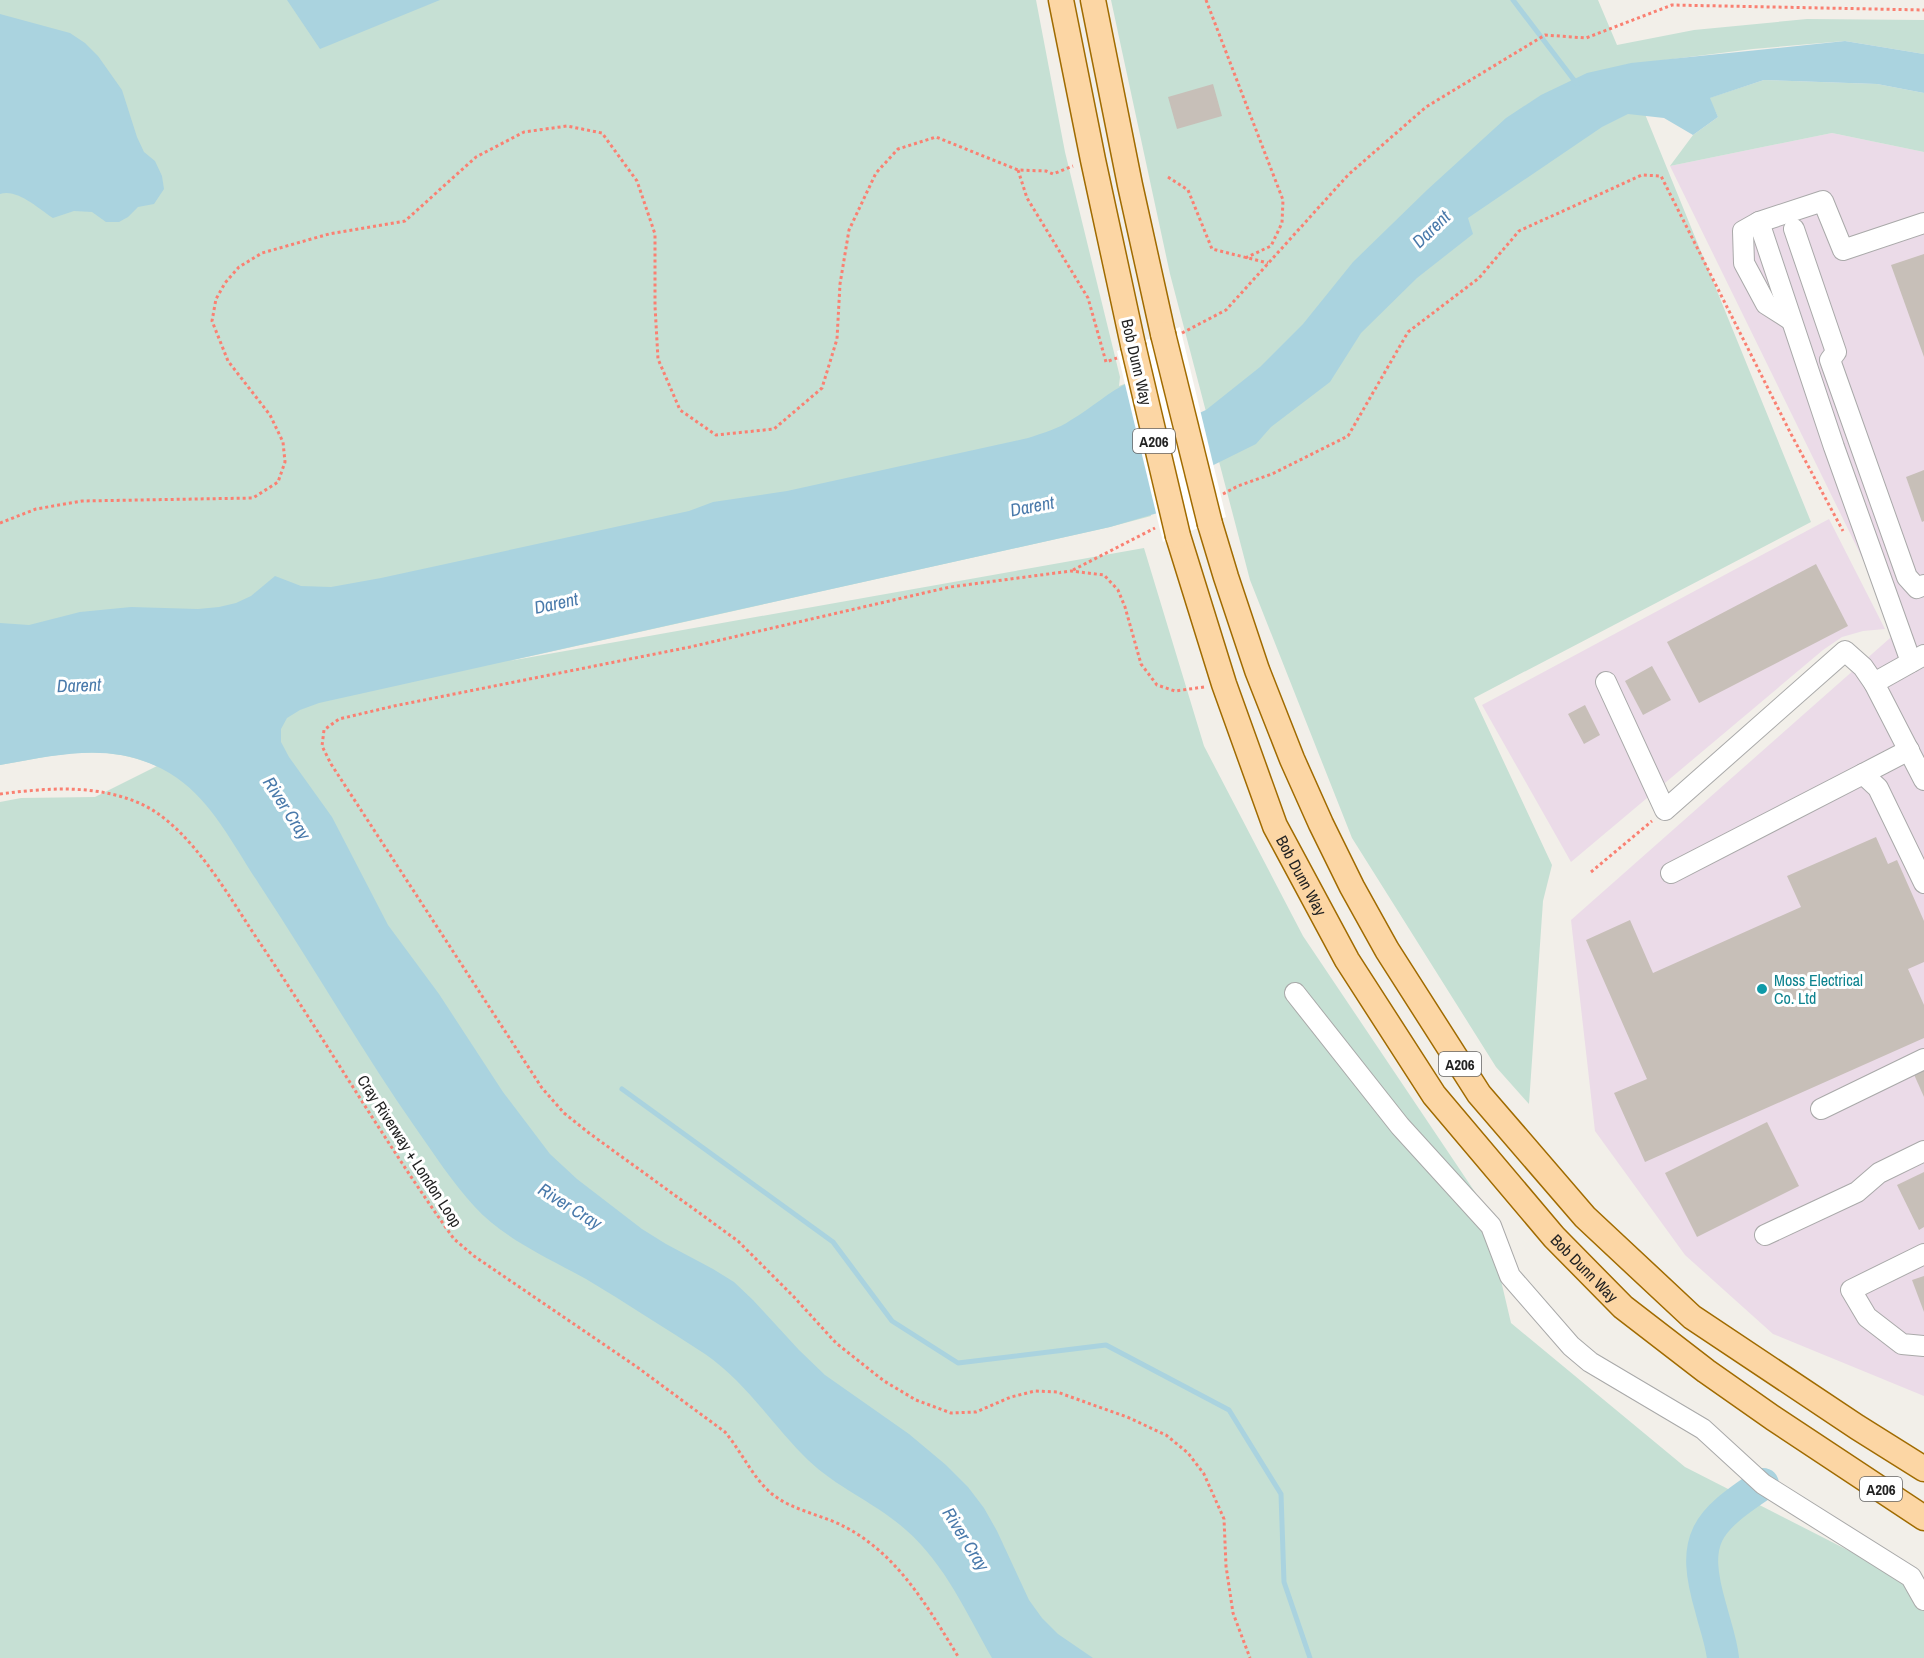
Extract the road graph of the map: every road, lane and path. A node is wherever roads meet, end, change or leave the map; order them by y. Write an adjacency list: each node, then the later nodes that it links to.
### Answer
1 (1061, 0): 18 (main road, Bob Dunn Way / A206, bridge)
2 (1093, 0): 43 (main road, Bob Dunn Way / A206, bridge)
3 (1206, 0): 11 (path)
4 (1924, 10): 12 (path)
5 (1078, 164): 6 (path)
6 (1018, 170): 15 (path); 17 (path)
7 (1168, 177): 11 (path)
8 (1759, 222): 9 (street); 14 (street); 14 (street)
9 (1924, 224)
10 (1794, 229): 21 (street)
11 (1245, 258): 12 (path)
12 (1268, 263): 13 (path)
13 (1226, 310)
14 (1791, 320): 22 (street)
15 (1106, 362)
16 (1217, 496): 19 (path)
17 (0, 523)
18 (1172, 530): 20 (path); 44 (main road, Bob Dunn Way / A206)
19 (1847, 539)
20 (1071, 571): 27 (path); 47 (path)
21 (1916, 583): 22 (street); 23 (street)
22 (1886, 591): 23 (street)
23 (1894, 612): 24 (street)
24 (1918, 659): 26 (street)
25 (1605, 682): 32 (street)
26 (1874, 683): 28 (street); 32 (street)
27 (1209, 686)
28 (1909, 750): 29 (street); 30 (street)
29 (1863, 774): 34 (street); 35 (street)
30 (1924, 780)
31 (0, 794): 46 (path, Cray Riverway + London Loop)
32 (1665, 810): 33 (path)
33 (1591, 872)
34 (1671, 873)
35 (1924, 883)
36 (1296, 993): 45 (street)
37 (1924, 1059): 38 (street)
38 (1821, 1109)
39 (1924, 1151): 40 (street)
40 (1765, 1235)
41 (1924, 1254): 42 (street)
42 (1924, 1346)
43 (1924, 1469)
44 (1924, 1518)
45 (1924, 1600)
46 (959, 1658)
47 (1250, 1658)

